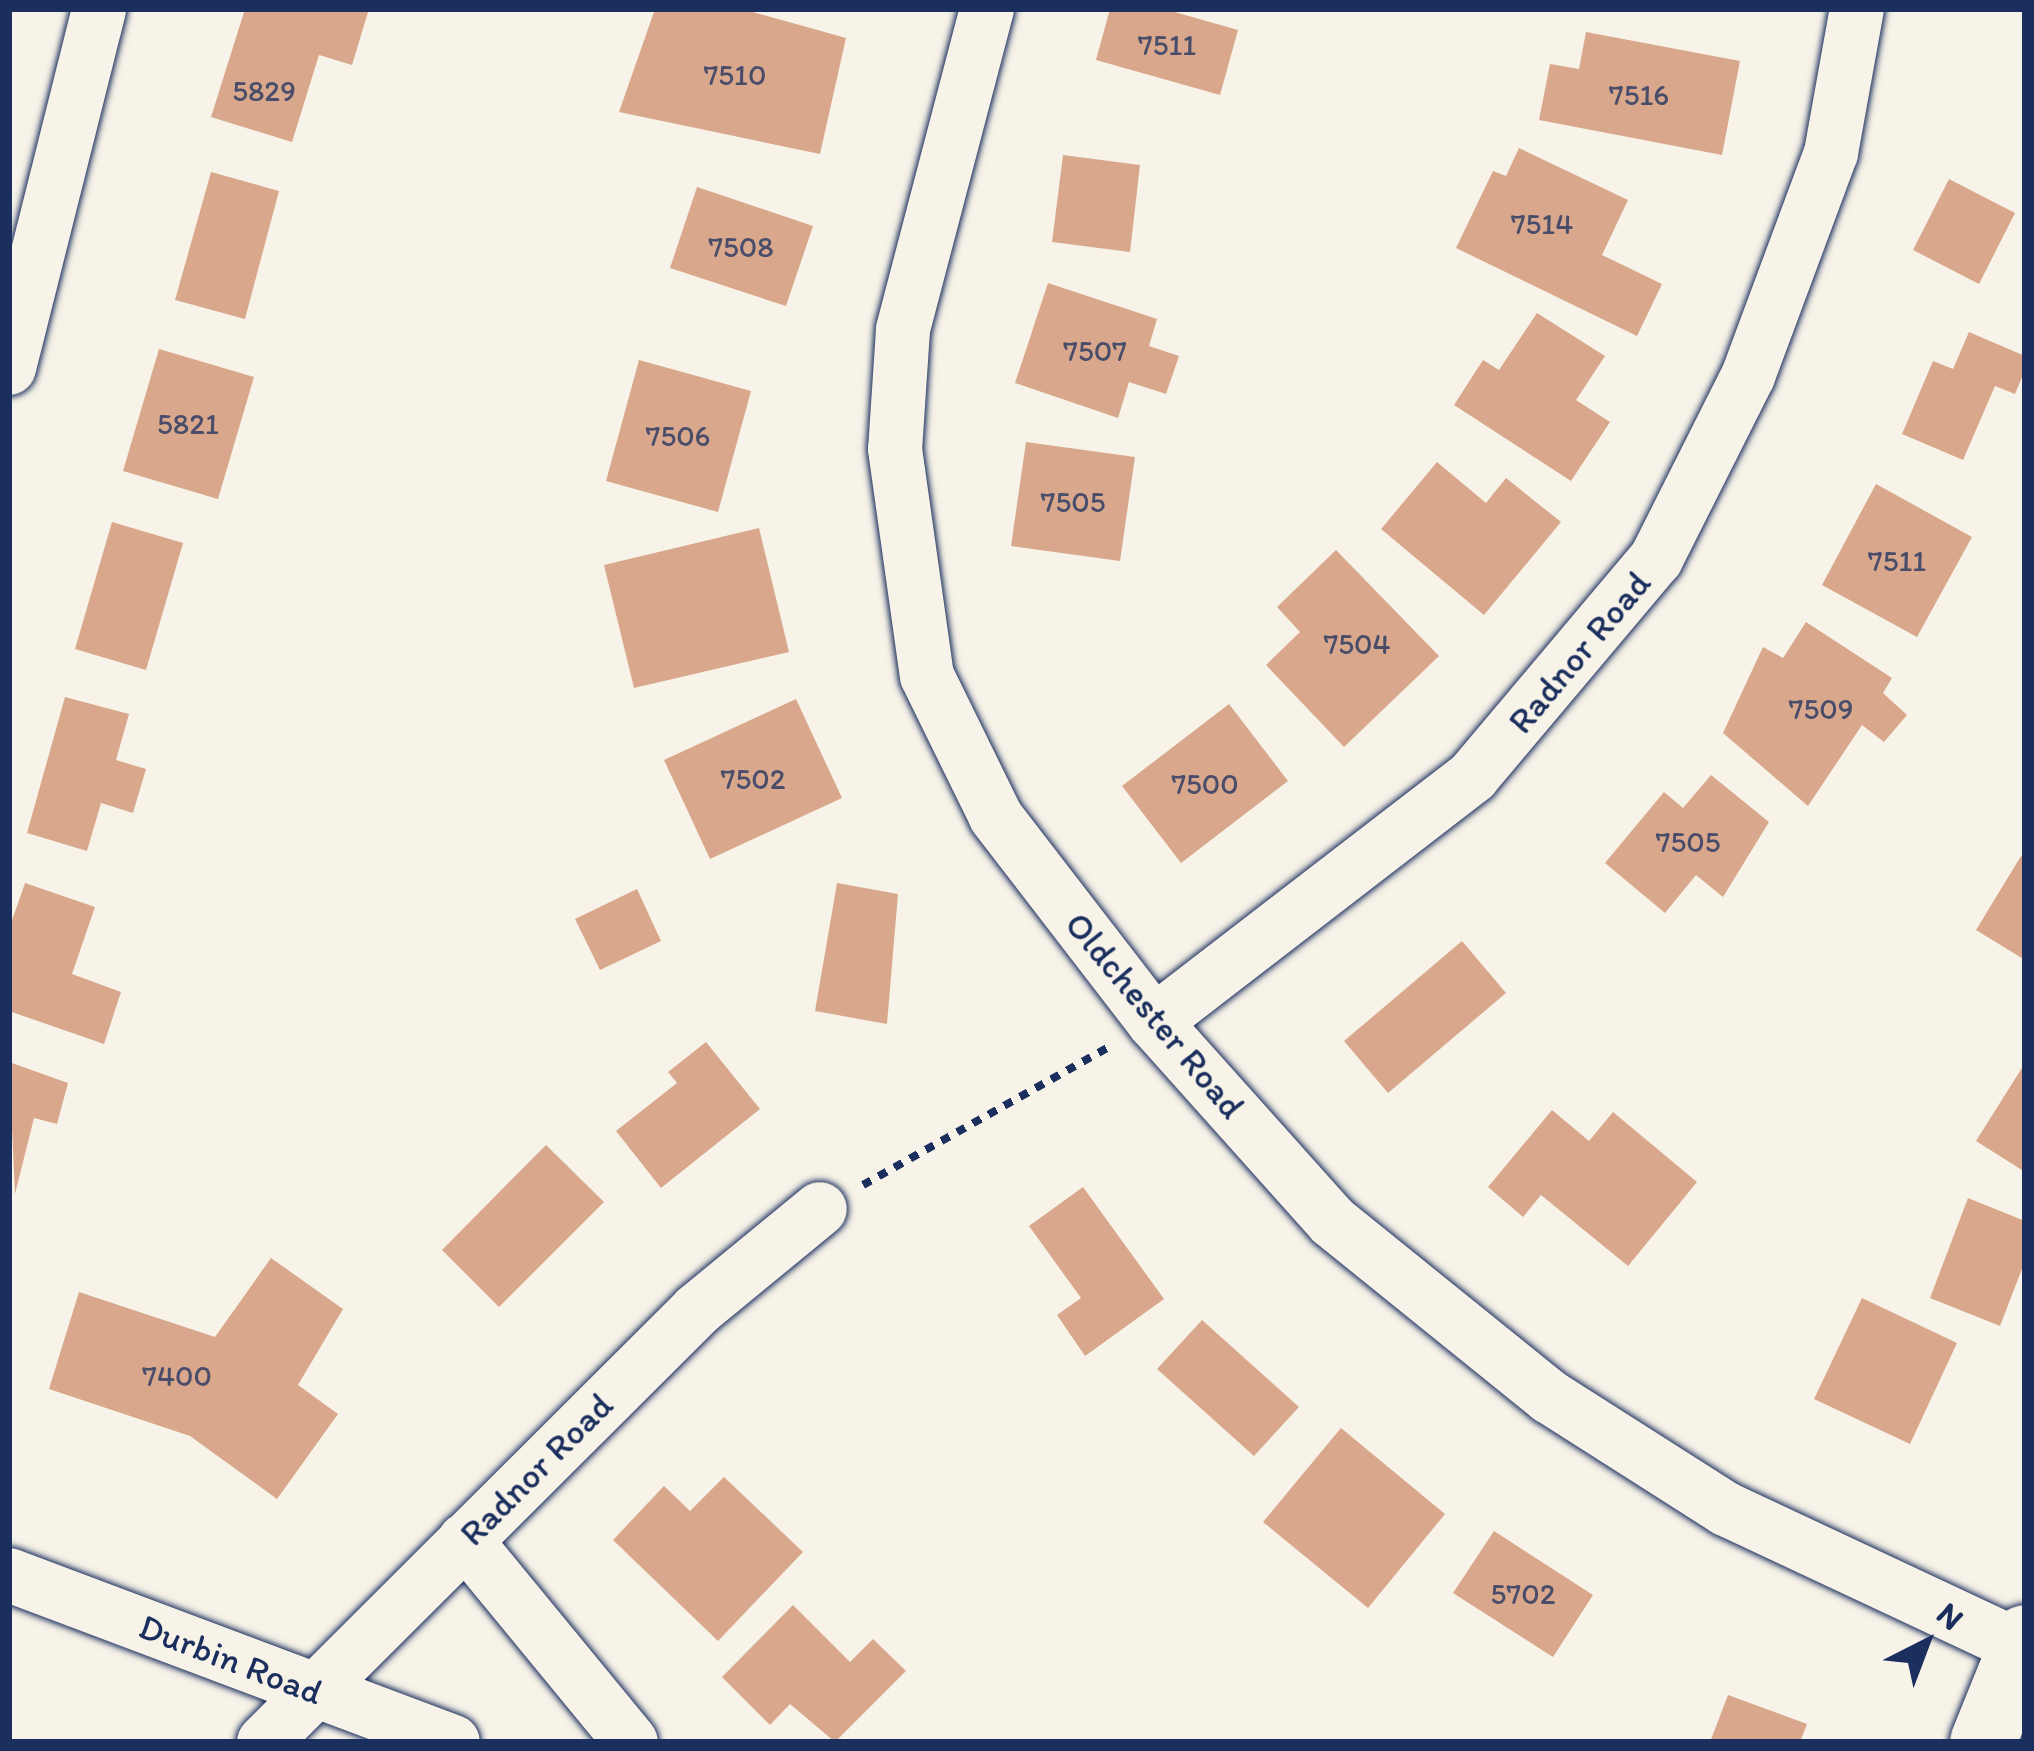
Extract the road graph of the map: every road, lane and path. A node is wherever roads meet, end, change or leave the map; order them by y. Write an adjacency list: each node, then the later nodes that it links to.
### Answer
1 (99, 9): 4 (street)
2 (987, 9): 5 (street, Oldchester Road)
3 (1857, 9): 5 (street, Radnor Road)
4 (9, 368)
5 (1154, 1022): 6 (path); 9 (street, Oldchester Road)
6 (820, 1209): 7 (street, Radnor Road)
7 (465, 1540): 10 (street, Radnor Road); 13 (street)
8 (9, 1575): 10 (street, Durbin Road)
9 (2024, 1645): 14 (main road)
10 (315, 1691): 11 (street, Radnor Road); 12 (street, Durbin Road)
11 (263, 1742)
12 (453, 1742)
13 (631, 1742)
14 (1983, 1742)

